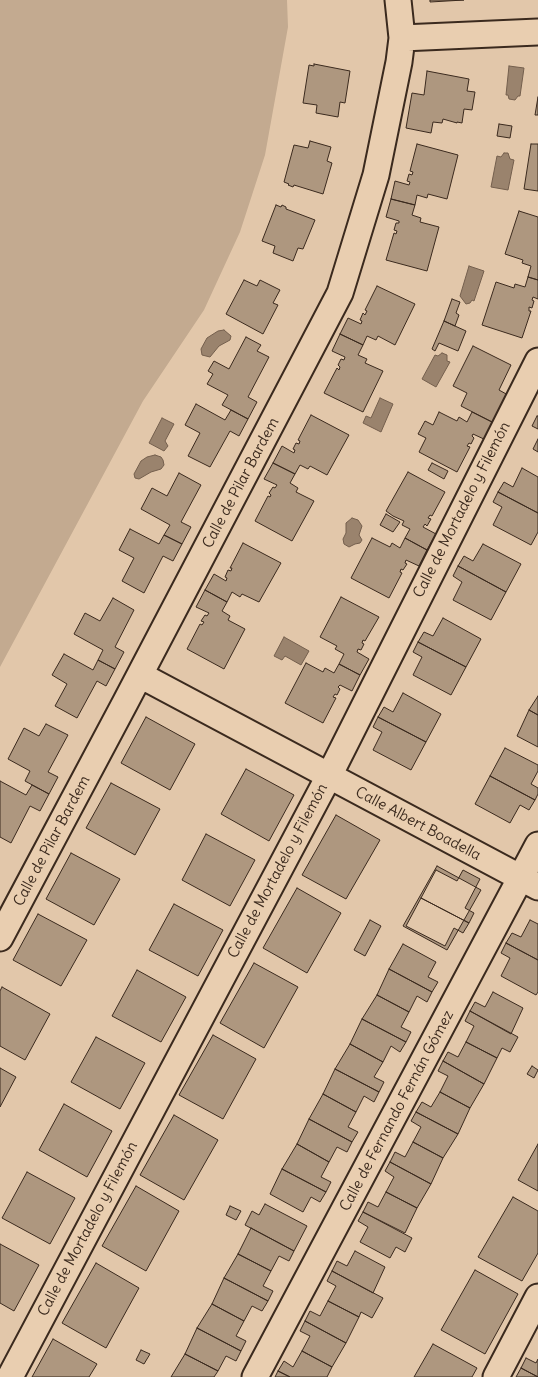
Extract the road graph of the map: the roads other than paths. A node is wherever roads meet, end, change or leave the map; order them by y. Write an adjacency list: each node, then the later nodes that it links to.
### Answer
1 (398, 0): 3 (street, Calle de Pilar Bardem)
2 (538, 32): 3 (street)
3 (402, 38): 5 (street, Calle de Pilar Bardem)
4 (538, 361): 6 (street, Calle de Mortadelo y Filemón)
5 (140, 676): 6 (street, Calle Albert Boadella); 9 (street, Calle de Pilar Bardem)
6 (329, 776): 8 (street, Calle Albert Boadella); 11 (street, Calle de Mortadelo y Filemón)
7 (538, 845): 8 (street, Calle de Fernando Fernán Gómez)
8 (529, 882): 12 (street, Calle de Fernando Fernán Gómez)
9 (0, 938)
10 (538, 1297): 13 (street)
11 (10, 1377)
12 (255, 1377)
13 (496, 1377)

